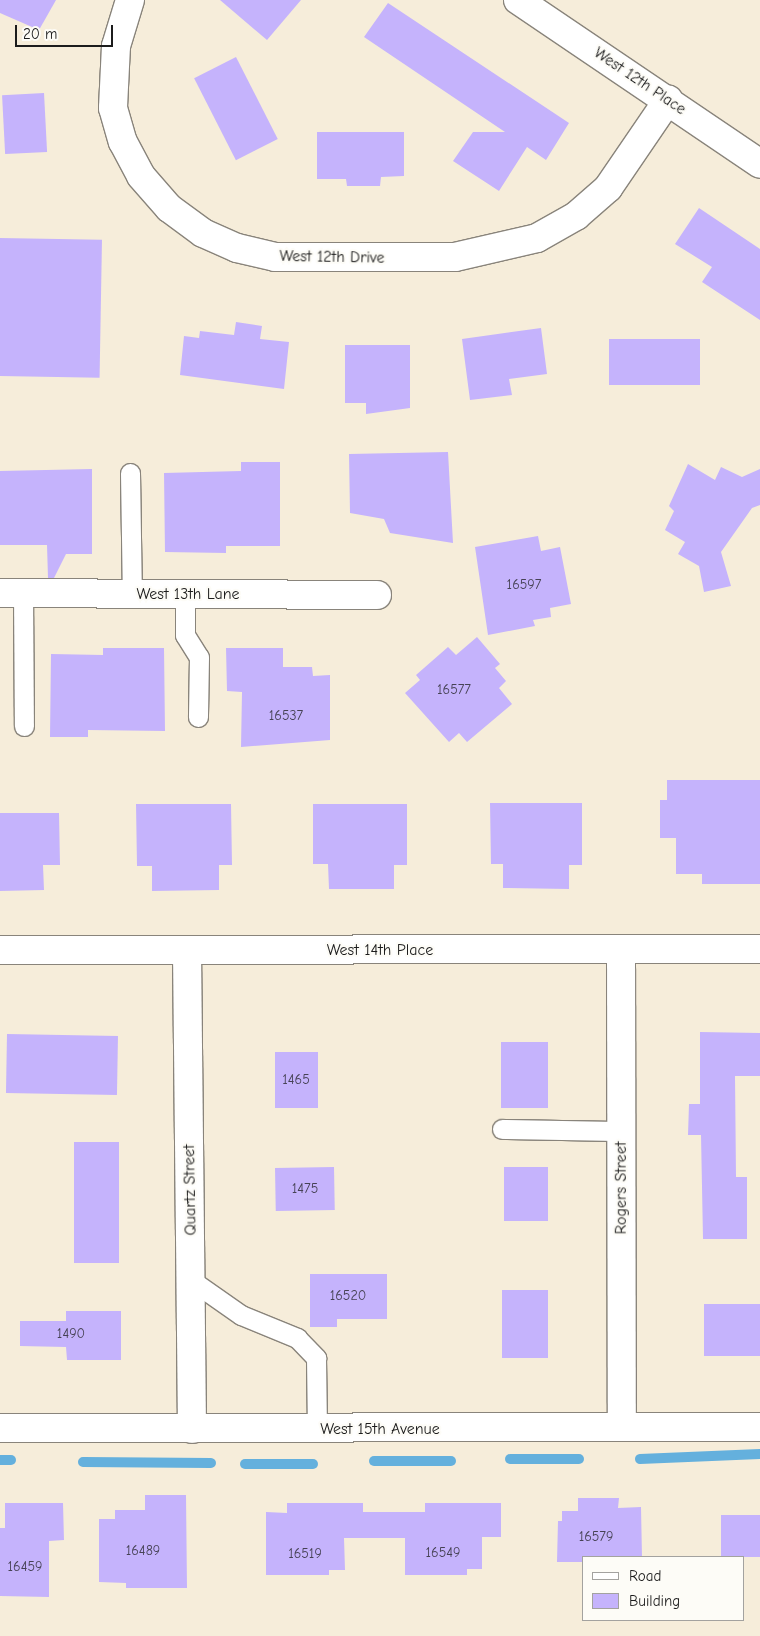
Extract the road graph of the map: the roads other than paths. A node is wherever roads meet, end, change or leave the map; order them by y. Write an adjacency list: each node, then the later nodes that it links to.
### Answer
1 (130, 0): 3 (street, West 12th Drive)
2 (518, 0): 3 (street, West 12th Place)
3 (668, 100): 4 (street, West 12th Place)
4 (760, 164)
5 (130, 472): 7 (lane)
6 (12, 593): 7 (street, West 13th Lane); 11 (lane)
7 (132, 594): 8 (street, West 13th Lane)
8 (185, 594): 9 (street, West 13th Lane); 10 (lane)
9 (377, 595)
10 (198, 717)
11 (24, 726)
12 (621, 949): 13 (street, West 14th Place); 15 (street, West 14th Place); 17 (street, Rogers Street)
13 (760, 949)
14 (0, 950): 15 (street, West 14th Place)
15 (187, 951): 18 (street, Quartz Street)
16 (502, 1129): 17 (lane)
17 (621, 1131): 20 (street, Rogers Street)
18 (191, 1280): 22 (street, Quartz Street); 23 (lane)
19 (0, 1428): 22 (street, West 15th Avenue)
20 (622, 1428): 21 (street, West 15th Avenue); 23 (street, West 15th Avenue)
21 (760, 1428)
22 (192, 1429): 23 (street, West 15th Avenue)
23 (317, 1429)

